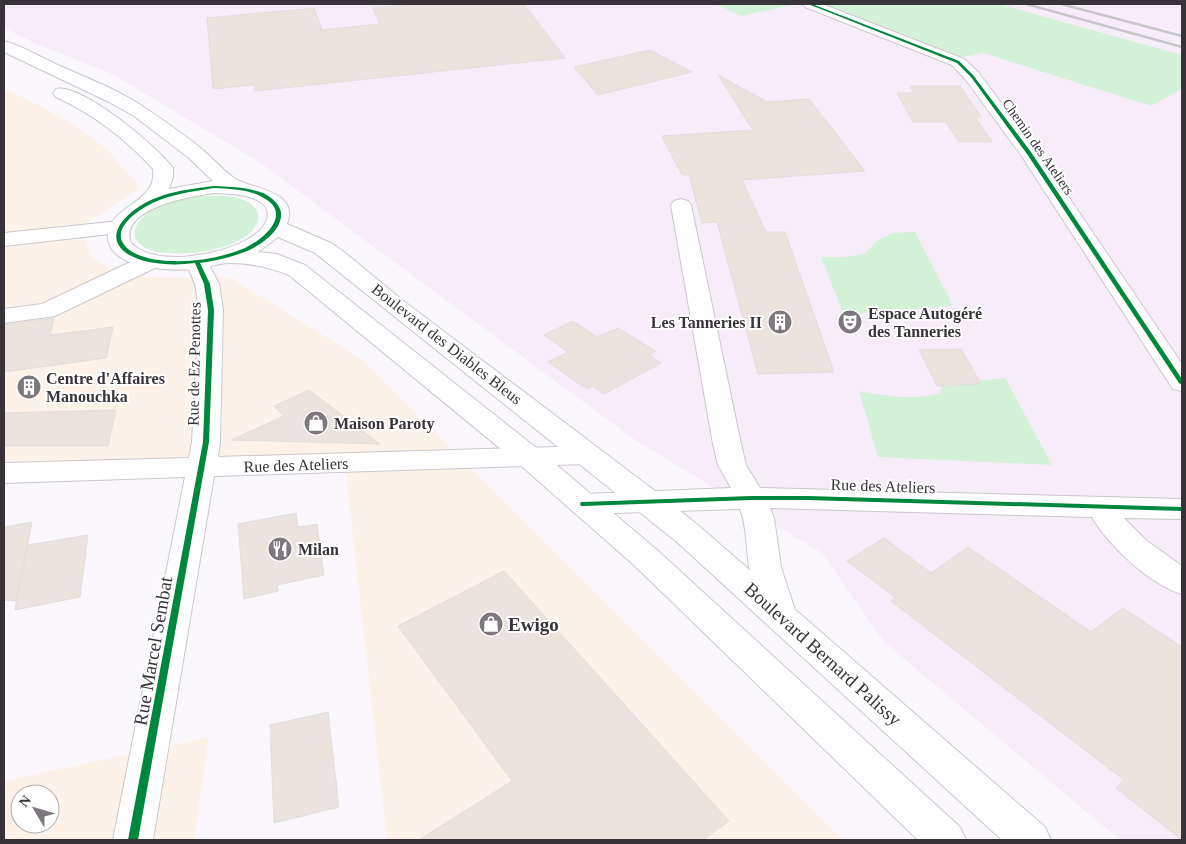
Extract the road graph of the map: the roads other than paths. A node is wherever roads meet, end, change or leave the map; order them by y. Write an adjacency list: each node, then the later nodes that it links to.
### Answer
1 (810, 4): 14 (street, Chemin des Ateliers)
2 (4, 46): 4 (street)
3 (51, 88): 5 (street)
4 (235, 188): 5 (street); 7 (street)
5 (150, 202): 8 (street)
6 (681, 205): 20 (street)
7 (276, 226): 10 (street); 15 (street, Boulevard des Diables Bleus)
8 (120, 227): 9 (street); 11 (street)
9 (4, 240)
10 (225, 256): 12 (street); 16 (street)
11 (152, 261): 12 (street); 13 (street)
12 (197, 262): 17 (street, Rue de Ez Penottes)
13 (4, 316)
14 (1182, 383)
15 (588, 455): 16 (street, Rue des Ateliers); 19 (street, Boulevard des Diables Bleus)
16 (540, 466): 17 (street, Rue des Ateliers); 22 (street)
17 (202, 468): 18 (street, Rue des Ateliers); 27 (street, Rue Marcel Sembat)
18 (4, 473)
19 (610, 473): 21 (street, Boulevard Bernard Palissy)
20 (751, 498): 21 (street, Rue des Ateliers); 23 (street, Rue des Ateliers); 26 (street)
21 (648, 501): 22 (street, Rue des Ateliers); 26 (street, Boulevard Bernard Palissy)
22 (583, 504): 28 (street)
23 (1101, 506): 24 (street, Rue des Ateliers); 25 (street)
24 (1182, 509)
25 (1182, 582)
26 (780, 616): 29 (street, Boulevard Bernard Palissy)
27 (133, 840)
28 (946, 840)
29 (1031, 840)

